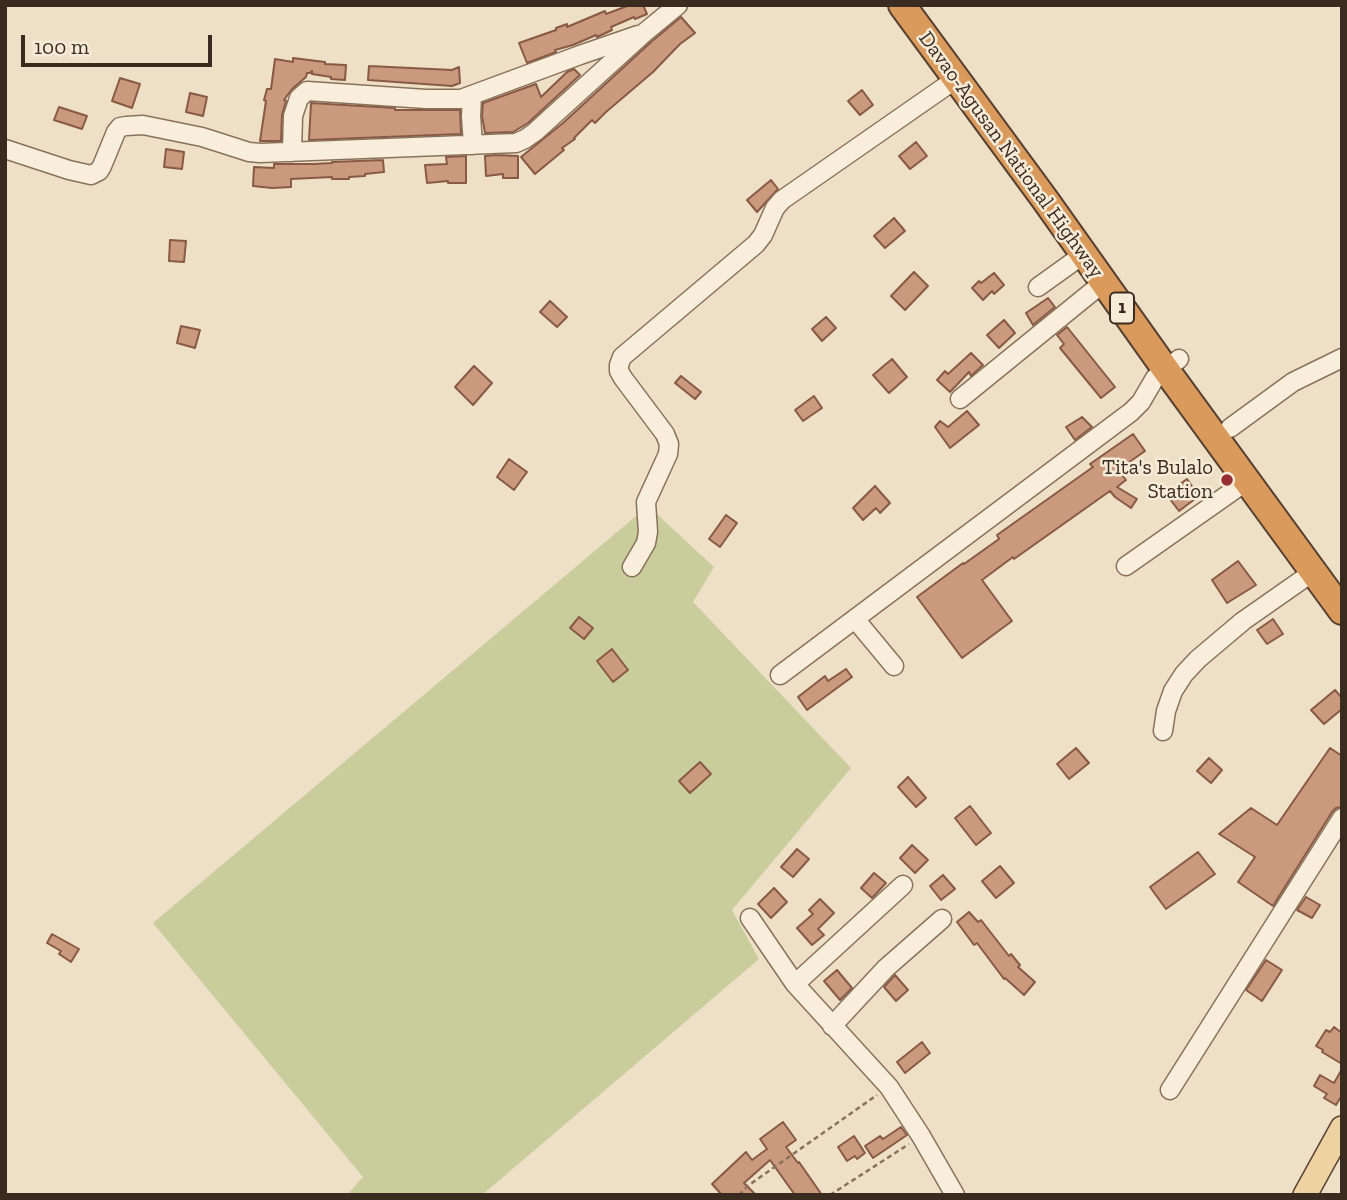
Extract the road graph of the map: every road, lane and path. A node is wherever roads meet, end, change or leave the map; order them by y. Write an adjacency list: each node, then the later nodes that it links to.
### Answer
1 (678, 5): 4 (street)
2 (902, 5): 5 (highway, Davao-Agusan National Highway / 1)
3 (922, 5): 5 (highway, Davao-Agusan National Highway / 1)
4 (644, 33): 6 (street); 7 (street)
5 (967, 84): 10 (highway, Davao-Agusan National Highway / 1); 14 (highway, Davao-Agusan National Highway / 1); 19 (street)
6 (472, 96): 7 (street); 9 (street)
7 (473, 145): 9 (street)
8 (5, 149): 9 (street)
9 (292, 152)
10 (1084, 254): 11 (highway, Davao-Agusan National Highway / 1); 12 (street)
11 (1104, 282): 14 (highway, Davao-Agusan National Highway / 1); 15 (street)
12 (1038, 288)
13 (1342, 358): 16 (street)
14 (1173, 364): 16 (highway, Davao-Agusan National Highway / 1); 17 (highway, Davao-Agusan National Highway / 1); 22 (street)
15 (960, 399)
16 (1230, 428): 21 (highway, Davao-Agusan National Highway / 1)
17 (1247, 481): 18 (street); 20 (highway, Davao-Agusan National Highway / 1)
18 (1126, 566)
19 (632, 567)
20 (1313, 572): 21 (highway, Davao-Agusan National Highway / 1); 25 (street)
21 (1339, 595)
22 (855, 619): 23 (street); 24 (street)
23 (894, 666)
24 (780, 675)
25 (1163, 731)
26 (1342, 818): 33 (street)
27 (903, 884): 30 (street)
28 (750, 918): 30 (street)
29 (942, 919): 31 (street)
30 (796, 984): 31 (street)
31 (832, 1026): 32 (street)
32 (889, 1087): 35 (street); 36 (path)
33 (1170, 1090)
34 (1342, 1128): 39 (main road)
35 (921, 1136): 37 (path); 38 (street)
36 (739, 1195)
37 (830, 1195)
38 (955, 1195)
39 (1305, 1195)

